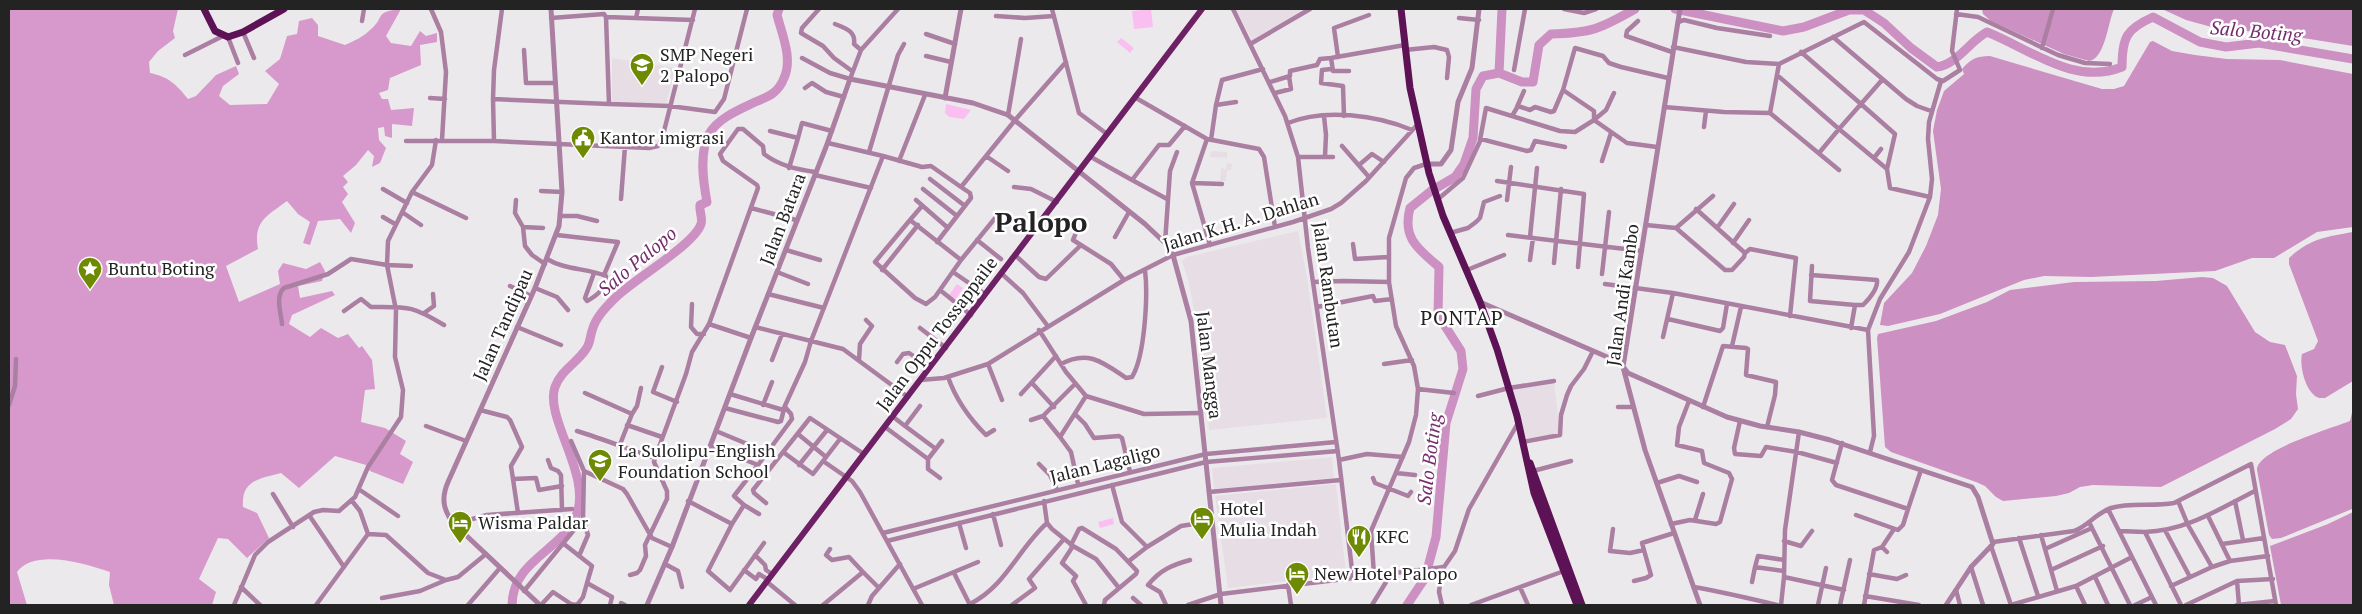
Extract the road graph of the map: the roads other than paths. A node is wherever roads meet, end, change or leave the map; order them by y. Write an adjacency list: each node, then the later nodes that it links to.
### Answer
1 (204, 9): 42 (highway)
2 (284, 9): 39 (highway)
3 (364, 9): 36 (street)
4 (430, 9): 90 (street)
5 (502, 9): 91 (street)
6 (551, 9): 30 (street, Jalan Tandipau)
7 (638, 9): 31 (street)
8 (695, 9): 33 (street)
9 (745, 9): 96 (street)
10 (898, 9): 52 (street)
11 (961, 9): 47 (street)
12 (1052, 9): 28 (street)
13 (1202, 9): 89 (main road, Jalan Oppu Tossappaile)
14 (1233, 9): 45 (street, Jalan Rambutan)
15 (1310, 9): 45 (street)
16 (1401, 9): 48 (highway)
17 (1480, 9): 34 (street)
18 (1525, 9): 68 (street)
19 (1564, 9): 24 (street)
20 (1596, 9): 24 (street)
21 (1680, 9): 35 (street, Jalan Andi Kambo)
22 (2053, 9): 49 (street)
23 (816, 10): 67 (street)
24 (1585, 11)
25 (1957, 12): 49 (street); 77 (street)
26 (1369, 15): 56 (street)
27 (996, 16): 28 (street)
28 (1054, 16): 61 (street)
29 (606, 17): 30 (street); 31 (street); 94 (street)
30 (551, 18): 78 (street, Jalan Tandipau)
31 (636, 18): 33 (street)
32 (1459, 18): 34 (street)
33 (693, 20): 96 (street)
34 (1479, 20): 144 (street)
35 (1678, 20): 41 (street); 50 (street, Jalan Andi Kambo)
36 (362, 21)
37 (1638, 21): 50 (street)
38 (835, 24): 52 (street)
39 (243, 32): 42 (highway); 57 (street)
40 (926, 34): 47 (street)
41 (1770, 36)
42 (226, 37): 54 (street); 62 (street)
43 (1833, 37): 53 (street); 75 (street); 77 (street)
44 (1021, 39): 103 (street)
45 (1252, 43): 65 (street, Jalan Rambutan)
46 (904, 44): 80 (street)
47 (954, 44): 60 (street)
48 (1405, 47): 56 (street); 72 (street); 111 (highway)
49 (2042, 48): 64 (street)
50 (1672, 49): 63 (street); 73 (street, Jalan Andi Kambo)
51 (524, 50): 78 (street)
52 (861, 50): 67 (street)
53 (1801, 52): 63 (street); 95 (street)
54 (185, 55)
55 (926, 56): 60 (street)
56 (1338, 57): 59 (street)
57 (254, 58)
58 (802, 58): 74 (street)
59 (1331, 58): 66 (street); 71 (street)
60 (951, 62): 88 (street)
61 (1066, 62): 107 (street); 117 (street)
62 (238, 63)
63 (1779, 64): 70 (street)
64 (2110, 64)
65 (1262, 69): 76 (street, Jalan Rambutan); 97 (street)
66 (1331, 69): 69 (street); 105 (street)
67 (852, 70): 74 (street)
68 (1514, 70)
69 (1349, 71)
70 (1777, 75): 102 (street); 113 (street)
71 (1289, 76): 76 (street); 83 (street)
72 (1447, 78)
73 (1668, 78): 81 (street); 99 (street, Jalan Andi Kambo)
74 (850, 79): 80 (street); 86 (street, Jalan Batara)
75 (1882, 80): 95 (street); 100 (street)
76 (1270, 82): 83 (street, Jalan Rambutan)
77 (1941, 82): 100 (street)
78 (556, 83): 93 (street, Jalan Tandipau)
79 (805, 88): 86 (street)
80 (889, 88): 85 (street); 131 (street)
81 (1563, 90): 98 (street); 108 (street)
82 (1524, 91): 98 (street)
83 (1274, 93): 109 (street, Jalan Rambutan)
84 (1614, 93): 108 (street)
85 (925, 95): 88 (street); 141 (street)
86 (844, 97): 115 (street, Jalan Batara)
87 (430, 98): 90 (street)
88 (945, 98): 103 (street)
89 (1136, 98): 110 (street); 117 (main road, Jalan Oppu Tossappaile)
90 (446, 99): 121 (street)
91 (493, 99): 93 (street); 123 (street)
92 (1236, 102): 97 (street)
93 (557, 103): 94 (street); 125 (street, Jalan Tandipau)
94 (609, 104): 96 (street)
95 (1861, 104): 113 (street); 149 (street)
96 (670, 106): 126 (street)
97 (1216, 106): 119 (street)
98 (1518, 106): 106 (street)
99 (1664, 107): 101 (street); 129 (street, Jalan Andi Kambo)
100 (1931, 110): 173 (street)
101 (1706, 111): 102 (street); 112 (street)
102 (1770, 113): 133 (street)
103 (1008, 114): 107 (street)
104 (1324, 116): 105 (street); 109 (street); 136 (street)
105 (1344, 116): 111 (street)
106 (1512, 116): 108 (street); 122 (street)
107 (1016, 119): 135 (street); 152 (street)
108 (1594, 120): 116 (street)
109 (1288, 123): 138 (street, Jalan Rambutan)
110 (1185, 126): 119 (street); 156 (street)
111 (1415, 127): 143 (street, Jalan K.H. A. Dahlan); 144 (highway)
112 (1704, 127)
113 (1839, 129): 133 (street); 140 (street)
114 (770, 131): 118 (street)
115 (832, 131): 118 (street); 124 (street, Jalan Batara)
116 (1611, 133): 129 (street); 142 (street)
117 (1108, 134): 137 (main road, Jalan Oppu Tossappaile)
118 (798, 138): 147 (street)
119 (1209, 139): 159 (street); 205 (street)
120 (406, 140): 121 (street)
121 (439, 140): 123 (street); 169 (street)
122 (1480, 140): 128 (street); 174 (street)
123 (494, 141): 125 (street)
124 (828, 143): 131 (street); 153 (street, Jalan Batara)
125 (560, 144): 126 (street); 170 (street, Jalan Tandipau)
126 (625, 146): 175 (street)
127 (1342, 146): 145 (street)
128 (1565, 147)
129 (1657, 147): 202 (street, Jalan Andi Kambo)
130 (1881, 149): 140 (street)
131 (869, 152): 134 (street)
132 (1177, 152): 176 (street)
133 (1818, 153): 150 (street)
134 (883, 156): 141 (street); 164 (street)
135 (986, 156): 151 (street); 162 (street)
136 (1325, 156): 138 (street); 139 (street)
137 (1091, 157): 152 (main road, Jalan Oppu Tossappaile); 156 (street)
138 (1298, 157): 195 (street, Jalan Rambutan)
139 (1333, 157)
140 (1874, 158): 149 (street)
141 (899, 161): 162 (street)
142 (1602, 161)
143 (1384, 162): 145 (street); 154 (street, Jalan K.H. A. Dahlan)
144 (1426, 164): 174 (highway); 231 (street)
145 (1359, 165): 154 (street)
146 (1511, 167): 158 (street)
147 (789, 168): 153 (street); 185 (street)
148 (1537, 168): 161 (street)
149 (1888, 169): 173 (street)
150 (1838, 170)
151 (1008, 171)
152 (1080, 172): 180 (main road, Jalan Oppu Tossappaile); 188 (street, Jalan Mangga)
153 (815, 174): 164 (street); 196 (street, Jalan Batara)
154 (1369, 177): 195 (street, Jalan K.H. A. Dahlan)
155 (930, 179): 184 (street)
156 (1132, 180): 176 (street)
157 (1497, 181): 158 (street)
158 (1509, 182): 161 (street); 179 (street)
159 (1192, 183): 160 (street); 224 (street)
160 (1222, 184)
161 (1536, 186): 166 (street); 215 (street)
162 (961, 187): 184 (street)
163 (1014, 187): 180 (street)
164 (871, 188): 275 (street)
165 (382, 189): 181 (street)
166 (1561, 189): 217 (street); 220 (street)
167 (923, 190): 191 (street)
168 (542, 191): 170 (street)
169 (412, 192): 181 (street); 194 (street)
170 (562, 192): 190 (street, Jalan Tandipau)
171 (1500, 196): 211 (street)
172 (1713, 196): 186 (street)
173 (1930, 197): 292 (street)
174 (1436, 198): 211 (highway)
175 (621, 199)
176 (1167, 199): 219 (street)
177 (516, 200): 204 (street)
178 (916, 200): 183 (street)
179 (1507, 200)
180 (1057, 202): 230 (main road, Jalan Oppu Tossappaile)
181 (406, 203): 187 (street)
182 (1734, 204): 209 (street)
183 (922, 206): 197 (street); 207 (street)
184 (965, 206): 191 (street)
185 (750, 208): 196 (street); 284 (street)
186 (1696, 209): 208 (street); 209 (street)
187 (402, 212): 200 (street); 201 (street)
188 (1129, 212): 214 (street); 219 (street, Jalan Mangga)
189 (1610, 212): 225 (street)
190 (561, 216): 199 (street); 212 (street, Jalan Tandipau)
191 (957, 216): 207 (street)
192 (383, 217): 200 (street)
193 (996, 217): 216 (street)
194 (466, 218)
195 (1305, 218): 205 (street, Jalan K.H. A. Dahlan); 254 (street, Jalan Rambutan)
196 (796, 220): 226 (street, Jalan Batara)
197 (910, 220): 203 (street); 243 (street)
198 (1749, 220): 221 (street)
199 (597, 221)
200 (395, 224): 239 (street)
201 (421, 225)
202 (1646, 225): 208 (street); 227 (street, Jalan Andi Kambo)
203 (918, 226): 218 (street); 243 (street)
204 (523, 227): 206 (street); 237 (street)
205 (1275, 227): 224 (street, Jalan K.H. A. Dahlan)
206 (543, 228)
207 (948, 228): 218 (street)
208 (1676, 228): 228 (street)
209 (1717, 228): 221 (street)
210 (1077, 230): 223 (street)
211 (1450, 233): 245 (highway)
212 (557, 235): 237 (street, Jalan Tandipau); 251 (street)
213 (1508, 235): 215 (street)
214 (1115, 237)
215 (1531, 237): 217 (street); 236 (street)
216 (977, 240): 234 (street); 235 (street)
217 (1556, 240): 220 (street); 238 (street)
218 (937, 242): 234 (street)
219 (1165, 243): 229 (street, Jalan Mangga)
220 (1581, 243): 225 (street); 242 (street)
221 (1733, 243): 228 (street)
222 (1353, 244): 231 (street)
223 (1081, 245): 230 (street); 253 (street)
224 (1210, 245): 229 (street, Jalan K.H. A. Dahlan)
225 (1605, 246): 227 (street); 250 (street)
226 (786, 250): 233 (street); 246 (street, Jalan Batara)
227 (1642, 250): 259 (street, Jalan Andi Kambo)
228 (1745, 253): 280 (street)
229 (1173, 255): 244 (street, Jalan K.H. A. Dahlan); 343 (street, Jalan Mangga)
230 (1016, 256): 249 (main road, Jalan Oppu Tossappaile)
231 (1388, 256): 255 (street)
232 (1504, 256): 245 (street)
233 (820, 260)
234 (961, 260): 247 (street)
235 (1001, 260)
236 (1530, 260)
237 (546, 262): 248 (street); 260 (street, Jalan Tandipau)
238 (1554, 263)
239 (388, 265): 240 (street); 272 (street); 283 (street)
240 (411, 266)
241 (1812, 266): 252 (street)
242 (1578, 268)
243 (882, 270): 261 (street)
244 (1145, 270): 253 (street, Jalan K.H. A. Dahlan); 309 (street)
245 (1467, 270): 268 (highway)
246 (777, 272): 256 (street); 264 (street, Jalan Batara)
247 (953, 272): 261 (street); 265 (street)
248 (594, 273): 251 (street); 251 (street)
249 (1002, 274): 265 (main road, Jalan Oppu Tossappaile); 286 (street)
250 (1602, 274)
251 (604, 275)
252 (1812, 275): 271 (street); 271 (street)
253 (1124, 280): 286 (street, Jalan K.H. A. Dahlan)
254 (1313, 282): 255 (street); 273 (street, Jalan Rambutan)
255 (1389, 282): 267 (street)
256 (808, 284)
257 (1606, 284): 259 (street)
258 (510, 286): 266 (street)
259 (1636, 287): 262 (street); 313 (street, Jalan Andi Kambo)
260 (535, 288): 266 (street, Jalan Tandipau); 277 (street)
261 (940, 290): 279 (street)
262 (1673, 293): 270 (street); 281 (street)
263 (433, 294): 278 (street)
264 (768, 294): 275 (street); 288 (street, Jalan Batara)
265 (985, 294): 279 (main road, Jalan Oppu Tossappaile)
266 (531, 296): 287 (street, Jalan Tandipau)
267 (1392, 299): 273 (street); 306 (street)
268 (1480, 302): 301 (street); 321 (highway)
269 (692, 304): 293 (street)
270 (1727, 304): 274 (street); 281 (street)
271 (1855, 305): 290 (street)
272 (396, 306): 276 (street); 278 (street); 417 (street)
273 (1317, 306): 368 (street, Jalan Rambutan)
274 (1741, 307): 280 (street); 299 (street)
275 (824, 308): 297 (street)
276 (344, 310)
277 (568, 310)
278 (424, 313): 285 (street)
279 (971, 315): 300 (main road, Jalan Oppu Tossappaile)
280 (1790, 316): 290 (street)
281 (1668, 319): 295 (street)
282 (866, 320): 305 (street)
283 (282, 324)
284 (709, 324): 293 (street); 296 (street)
285 (444, 325)
286 (1047, 325): 291 (street, Jalan K.H. A. Dahlan)
287 (517, 327): 298 (street); 342 (street, Jalan Tandipau)
288 (755, 327): 294 (street); 296 (street, Jalan Batara)
289 (920, 328): 300 (street)
290 (1851, 328): 292 (street)
291 (1039, 330): 302 (street); 308 (street, Jalan K.H. A. Dahlan)
292 (1865, 330): 381 (street)
293 (704, 334): 332 (street)
294 (782, 334): 297 (street); 304 (street)
295 (1663, 337)
296 (751, 338): 325 (street, Jalan Batara)
297 (811, 341): 305 (street); 341 (street)
298 (561, 345)
299 (1732, 346): 339 (street); 355 (street)
300 (946, 348): 312 (main road, Jalan Oppu Tossappaile)
301 (1593, 350): 313 (street); 369 (street)
302 (1056, 356): 309 (street); 318 (street)
303 (16, 359): 333 (street)
304 (772, 360)
305 (859, 360): 329 (street)
306 (1412, 360): 310 (street); 322 (street)
307 (897, 362): 312 (street)
308 (988, 364): 314 (street, Jalan K.H. A. Dahlan); 330 (street)
309 (1061, 364): 319 (street)
310 (1384, 364)
311 (662, 367): 332 (street)
312 (930, 367): 315 (main road, Jalan Oppu Tossappaile)
313 (1624, 367): 331 (street); 338 (street, Jalan Andi Kambo)
314 (948, 377): 315 (street, Jalan K.H. A. Dahlan); 357 (street)
315 (920, 380): 329 (main road, Jalan Oppu Tossappaile)
316 (1554, 381): 321 (street)
317 (772, 382): 334 (street)
318 (1032, 382): 326 (street); 336 (street)
319 (1075, 384): 327 (street); 336 (street)
320 (642, 388): 344 (street)
321 (1509, 388): 328 (street); 350 (highway)
322 (1418, 389): 324 (street); 386 (street)
323 (585, 393): 344 (street)
324 (1454, 393)
325 (730, 394): 334 (street); 340 (street, Jalan Batara)
326 (1021, 394)
327 (1086, 396): 343 (street); 347 (street)
328 (1478, 396)
329 (908, 397): 345 (main road, Jalan Oppu Tossappaile)
330 (1002, 400)
331 (1689, 401): 339 (street); 445 (street)
332 (677, 402): 362 (street)
333 (9, 405)
334 (763, 405): 341 (street)
335 (920, 406): 353 (street)
336 (1054, 407): 346 (street)
337 (1618, 407): 338 (street)
338 (1633, 407): 411 (street, Jalan Andi Kambo)
339 (1703, 407): 349 (street)
340 (725, 408): 341 (street); 359 (street, Jalan Batara)
341 (784, 408): 397 (street)
342 (480, 410): 365 (street, Jalan Tandipau); 408 (street)
343 (1201, 413): 383 (street, Jalan Mangga)
344 (632, 414): 351 (street)
345 (892, 416): 353 (street); 354 (main road, Jalan Oppu Tossappaile)
346 (1043, 416): 348 (street); 363 (street)
347 (1076, 416): 363 (street); 402 (street)
348 (1031, 420)
349 (1740, 421): 355 (street); 380 (street)
350 (1518, 423): 369 (highway); 507 (street)
351 (627, 425): 362 (street); 373 (street)
352 (426, 426): 365 (street)
353 (905, 426): 376 (street)
354 (885, 427): 382 (main road, Jalan Oppu Tossappaile); 389 (street)
355 (1767, 428): 360 (street)
356 (827, 430): 361 (street); 364 (street); 374 (street)
357 (994, 430)
358 (577, 431): 373 (street)
359 (716, 431): 371 (street, Jalan Batara); 375 (street)
360 (1799, 432): 370 (street); 380 (street)
361 (798, 434): 374 (street); 379 (street)
362 (662, 437): 387 (street)
363 (1060, 437): 413 (street)
364 (840, 439): 382 (street); 388 (street)
365 (466, 441): 450 (street, Jalan Tandipau)
366 (571, 441): 400 (street)
367 (942, 441): 376 (street)
368 (1336, 442): 372 (street, Jalan Lagaligo); 378 (street, Jalan Rambutan)
369 (1523, 442): 385 (highway)
370 (1842, 443): 381 (street); 395 (street)
371 (710, 446): 397 (street); 427 (street, Jalan Batara)
372 (1293, 446): 377 (street, Jalan Lagaligo); 384 (street)
373 (619, 447): 387 (street)
374 (813, 447): 388 (street); 398 (street)
375 (757, 448)
376 (936, 449): 389 (street)
377 (1245, 450): 383 (street, Jalan Lagaligo); 390 (street)
378 (1338, 451): 384 (street, Jalan Lagaligo); 392 (street, Jalan Rambutan)
379 (783, 452): 398 (street); 431 (street)
380 (1797, 452): 395 (street); 473 (street)
381 (1870, 452): 399 (street)
382 (864, 454): 405 (main road, Jalan Oppu Tossappaile)
383 (1206, 454): 394 (street, Jalan Mangga); 402 (street, Jalan Lagaligo)
384 (1294, 455): 390 (street, Jalan Lagaligo)
385 (1526, 456): 401 (highway); 422 (highway)
386 (1403, 457): 392 (street); 403 (street)
387 (655, 458): 465 (street)
388 (824, 459): 398 (street); 405 (street)
389 (928, 459): 406 (street)
390 (1245, 459): 394 (street, Jalan Lagaligo)
391 (548, 460): 415 (street)
392 (1339, 460): 409 (street, Jalan Rambutan)
393 (1571, 461): 401 (street)
394 (1206, 462): 410 (street, Jalan Lagaligo); 420 (street, Jalan Mangga)
395 (1836, 463): 434 (street)
396 (1039, 464): 418 (street)
397 (758, 465): 432 (street)
398 (800, 465)
399 (1921, 470): 434 (street); 472 (street)
400 (584, 471): 444 (street); 465 (street)
401 (1533, 471): 422 (highway)
402 (1129, 472): 410 (street); 413 (street, Jalan Lagaligo)
403 (1396, 473): 404 (street); 416 (street)
404 (1415, 475)
405 (846, 477): 462 (street); 523 (main road, Jalan Oppu Tossappaile)
406 (940, 478)
407 (1373, 478): 416 (street)
408 (513, 479): 415 (street); 437 (street)
409 (1341, 480): 420 (street); 524 (street, Jalan Rambutan)
410 (1129, 481): 414 (street, Jalan Lagaligo)
411 (1657, 482): 412 (street); 452 (street, Jalan Andi Kambo)
412 (1697, 482)
413 (1078, 484): 418 (street, Jalan Lagaligo)
414 (1112, 485): 425 (street, Jalan Lagaligo); 481 (street)
415 (562, 486): 436 (street)
416 (1389, 488): 421 (street); 519 (street)
417 (360, 490): 426 (street); 442 (street)
418 (1054, 490): 425 (street); 462 (street, Jalan Lagaligo)
419 (2255, 491): 429 (street); 430 (street); 468 (street)
420 (1209, 492): 446 (street, Jalan Mangga)
421 (1411, 492)
422 (1536, 492): 510 (highway)
423 (273, 494): 454 (street)
424 (1703, 494): 445 (street)
425 (1054, 499): 428 (street, Jalan Lagaligo)
426 (352, 501): 440 (street); 464 (street)
427 (688, 501): 451 (street); 480 (street, Jalan Batara)
428 (1044, 501): 439 (street, Jalan Lagaligo); 447 (street)
429 (2178, 501): 435 (street); 453 (street)
430 (2235, 501): 443 (street); 470 (street)
431 (766, 503)
432 (744, 505): 438 (street); 451 (street)
433 (572, 509): 436 (street)
434 (1908, 509): 457 (street)
435 (2108, 509): 448 (street); 459 (street)
436 (562, 510): 437 (street)
437 (518, 513): 450 (street)
438 (759, 514)
439 (993, 514): 449 (street, Jalan Lagaligo); 477 (street)
440 (309, 515): 454 (street); 502 (street)
441 (1856, 515): 457 (street)
442 (398, 516)
443 (2208, 516): 453 (street); 476 (street)
444 (583, 519): 475 (street); 490 (street)
445 (1694, 520): 452 (street)
446 (1212, 521): 481 (street); 546 (street, Jalan Mangga)
447 (1047, 522): 469 (street); 567 (street)
448 (2089, 522): 455 (street); 466 (street)
449 (959, 523): 471 (street, Jalan Lagaligo); 483 (street)
450 (454, 524): 488 (street, Jalan Tandipau)
451 (732, 524): 509 (street)
452 (1671, 524): 463 (street, Jalan Andi Kambo)
453 (2188, 525): 461 (street); 505 (street)
454 (293, 527): 536 (street)
455 (2092, 528): 479 (street); 485 (street)
456 (1613, 529): 486 (street)
457 (1894, 529): 482 (street)
458 (1812, 531): 473 (street)
459 (2119, 531): 460 (street); 492 (street)
460 (2145, 532): 461 (street); 535 (street)
461 (2166, 532): 522 (street)
462 (883, 533): 471 (street)
463 (1674, 533): 486 (street); 540 (street, Jalan Andi Kambo)
464 (368, 534): 502 (street); 526 (street)
465 (650, 534): 480 (street); 517 (street)
466 (2041, 535): 467 (street); 485 (street)
467 (2019, 538): 472 (street); 548 (street)
468 (2264, 538): 470 (street); 491 (street)
469 (1064, 539): 478 (street); 568 (street)
470 (2243, 540): 476 (street)
471 (887, 541): 500 (street)
472 (1992, 541): 504 (street); 592 (street)
473 (1784, 542): 494 (street)
474 (764, 543): 489 (street)
475 (564, 544): 490 (street); 542 (street)
476 (2222, 544): 497 (street)
477 (1001, 545)
478 (1072, 545): 496 (street); 539 (street); 569 (street)
479 (2103, 546): 501 (street); 512 (street)
480 (672, 547): 499 (street, Jalan Batara)
481 (1147, 547): 496 (street)
482 (1882, 547): 487 (street); 516 (street)
483 (966, 548)
484 (830, 549): 513 (street)
485 (2045, 549): 512 (street)
486 (1644, 550): 528 (street)
487 (1887, 552)
488 (486, 554): 506 (street, Jalan Tandipau); 526 (street)
489 (755, 555): 509 (street); 523 (street)
490 (578, 556): 530 (street)
491 (2268, 556): 497 (street); 525 (street)
492 (2132, 557): 501 (street); 549 (street)
493 (1190, 560): 572 (street)
494 (1784, 560): 503 (street); 511 (street)
495 (1850, 560): 543 (street)
496 (1129, 561): 539 (street)
497 (2230, 561): 505 (street)
498 (978, 562): 514 (street)
499 (665, 564): 537 (street); 561 (street, Jalan Batara)
500 (900, 564): 538 (street); 541 (street)
501 (2112, 566): 520 (street); 595 (street)
502 (344, 567): 556 (street)
503 (1755, 567): 511 (street); 529 (street)
504 (1972, 567): 544 (street); 591 (street)
505 (2212, 567): 522 (street)
506 (500, 568): 542 (street, Jalan Tandipau); 557 (street)
507 (1442, 568): 515 (street); 577 (street)
508 (1826, 568): 532 (street)
509 (744, 570): 523 (street)
510 (1565, 570): 533 (street); 580 (highway); 581 (highway)
511 (1784, 570): 521 (street)
512 (2051, 570): 545 (street)
513 (863, 572): 538 (street); 564 (street)
514 (954, 573): 541 (street); 567 (street)
515 (1391, 574): 519 (street); 576 (street)
516 (1869, 574): 518 (street); 547 (street)
517 (630, 575)
518 (1906, 575)
519 (1374, 576): 524 (street)
520 (2095, 576): 534 (street); 594 (street)
521 (1784, 577): 532 (street); 584 (street)
522 (2190, 577): 535 (street)
523 (768, 578): 562 (main road, Jalan Oppu Tossappaile); 563 (street)
524 (1353, 578): 531 (street)
525 (2273, 579): 527 (street); 553 (street)
526 (446, 580): 550 (street)
527 (2237, 581): 599 (street); 600 (street)
528 (1634, 582)
529 (1752, 582)
530 (587, 583): 559 (street); 560 (street)
531 (1288, 585): 546 (street); 575 (street)
532 (1822, 585): 543 (street); 585 (street)
533 (1520, 586): 552 (street); 579 (street)
534 (2076, 586): 545 (street); 593 (street)
535 (2171, 586): 598 (street)
536 (241, 587): 554 (street); 555 (street)
537 (682, 587)
538 (879, 588): 565 (street)
539 (1119, 588): 570 (street)
540 (1694, 588): 582 (street, Jalan Andi Kambo); 583 (street)
541 (913, 589): 566 (street)
542 (523, 590): 558 (street, Jalan Tandipau)
543 (1844, 590): 586 (street)
544 (1956, 590): 589 (street); 590 (street)
545 (2057, 591): 548 (street)
546 (1221, 594): 573 (street); 574 (street, Jalan Mangga)
547 (1866, 596): 587 (street); 588 (street)
548 (2038, 596): 592 (street)
549 (2152, 597): 596 (street); 597 (street)
550 (382, 598)
551 (1133, 598): 571 (street)
552 (1484, 603): 578 (street)
553 (2276, 603): 600 (street)
554 (234, 605)
555 (260, 605)
556 (316, 605)
557 (468, 605)
558 (540, 605): 559 (street)
559 (570, 605)
560 (610, 605)
561 (647, 605)
562 (749, 605)
563 (795, 605)
564 (823, 605)
565 (868, 605)
566 (922, 605)
567 (970, 605)
568 (1012, 605)
569 (1086, 605)
570 (1104, 605)
571 (1141, 605)
572 (1166, 605)
573 (1188, 605)
574 (1221, 605)
575 (1291, 605)
576 (1372, 605)
577 (1442, 605)
578 (1471, 605)
579 (1528, 605)
580 (1576, 605)
581 (1582, 605)
582 (1700, 605)
583 (1776, 605)
584 (1781, 605)
585 (1818, 605)
586 (1840, 605)
587 (1864, 605)
588 (1919, 605)
589 (1946, 605)
590 (1960, 605)
591 (1983, 605)
592 (2011, 605)
593 (2085, 605)
594 (2108, 605)
595 (2130, 605)
596 (2135, 605)
597 (2156, 605)
598 (2181, 605)
599 (2186, 605)
600 (2238, 605)

